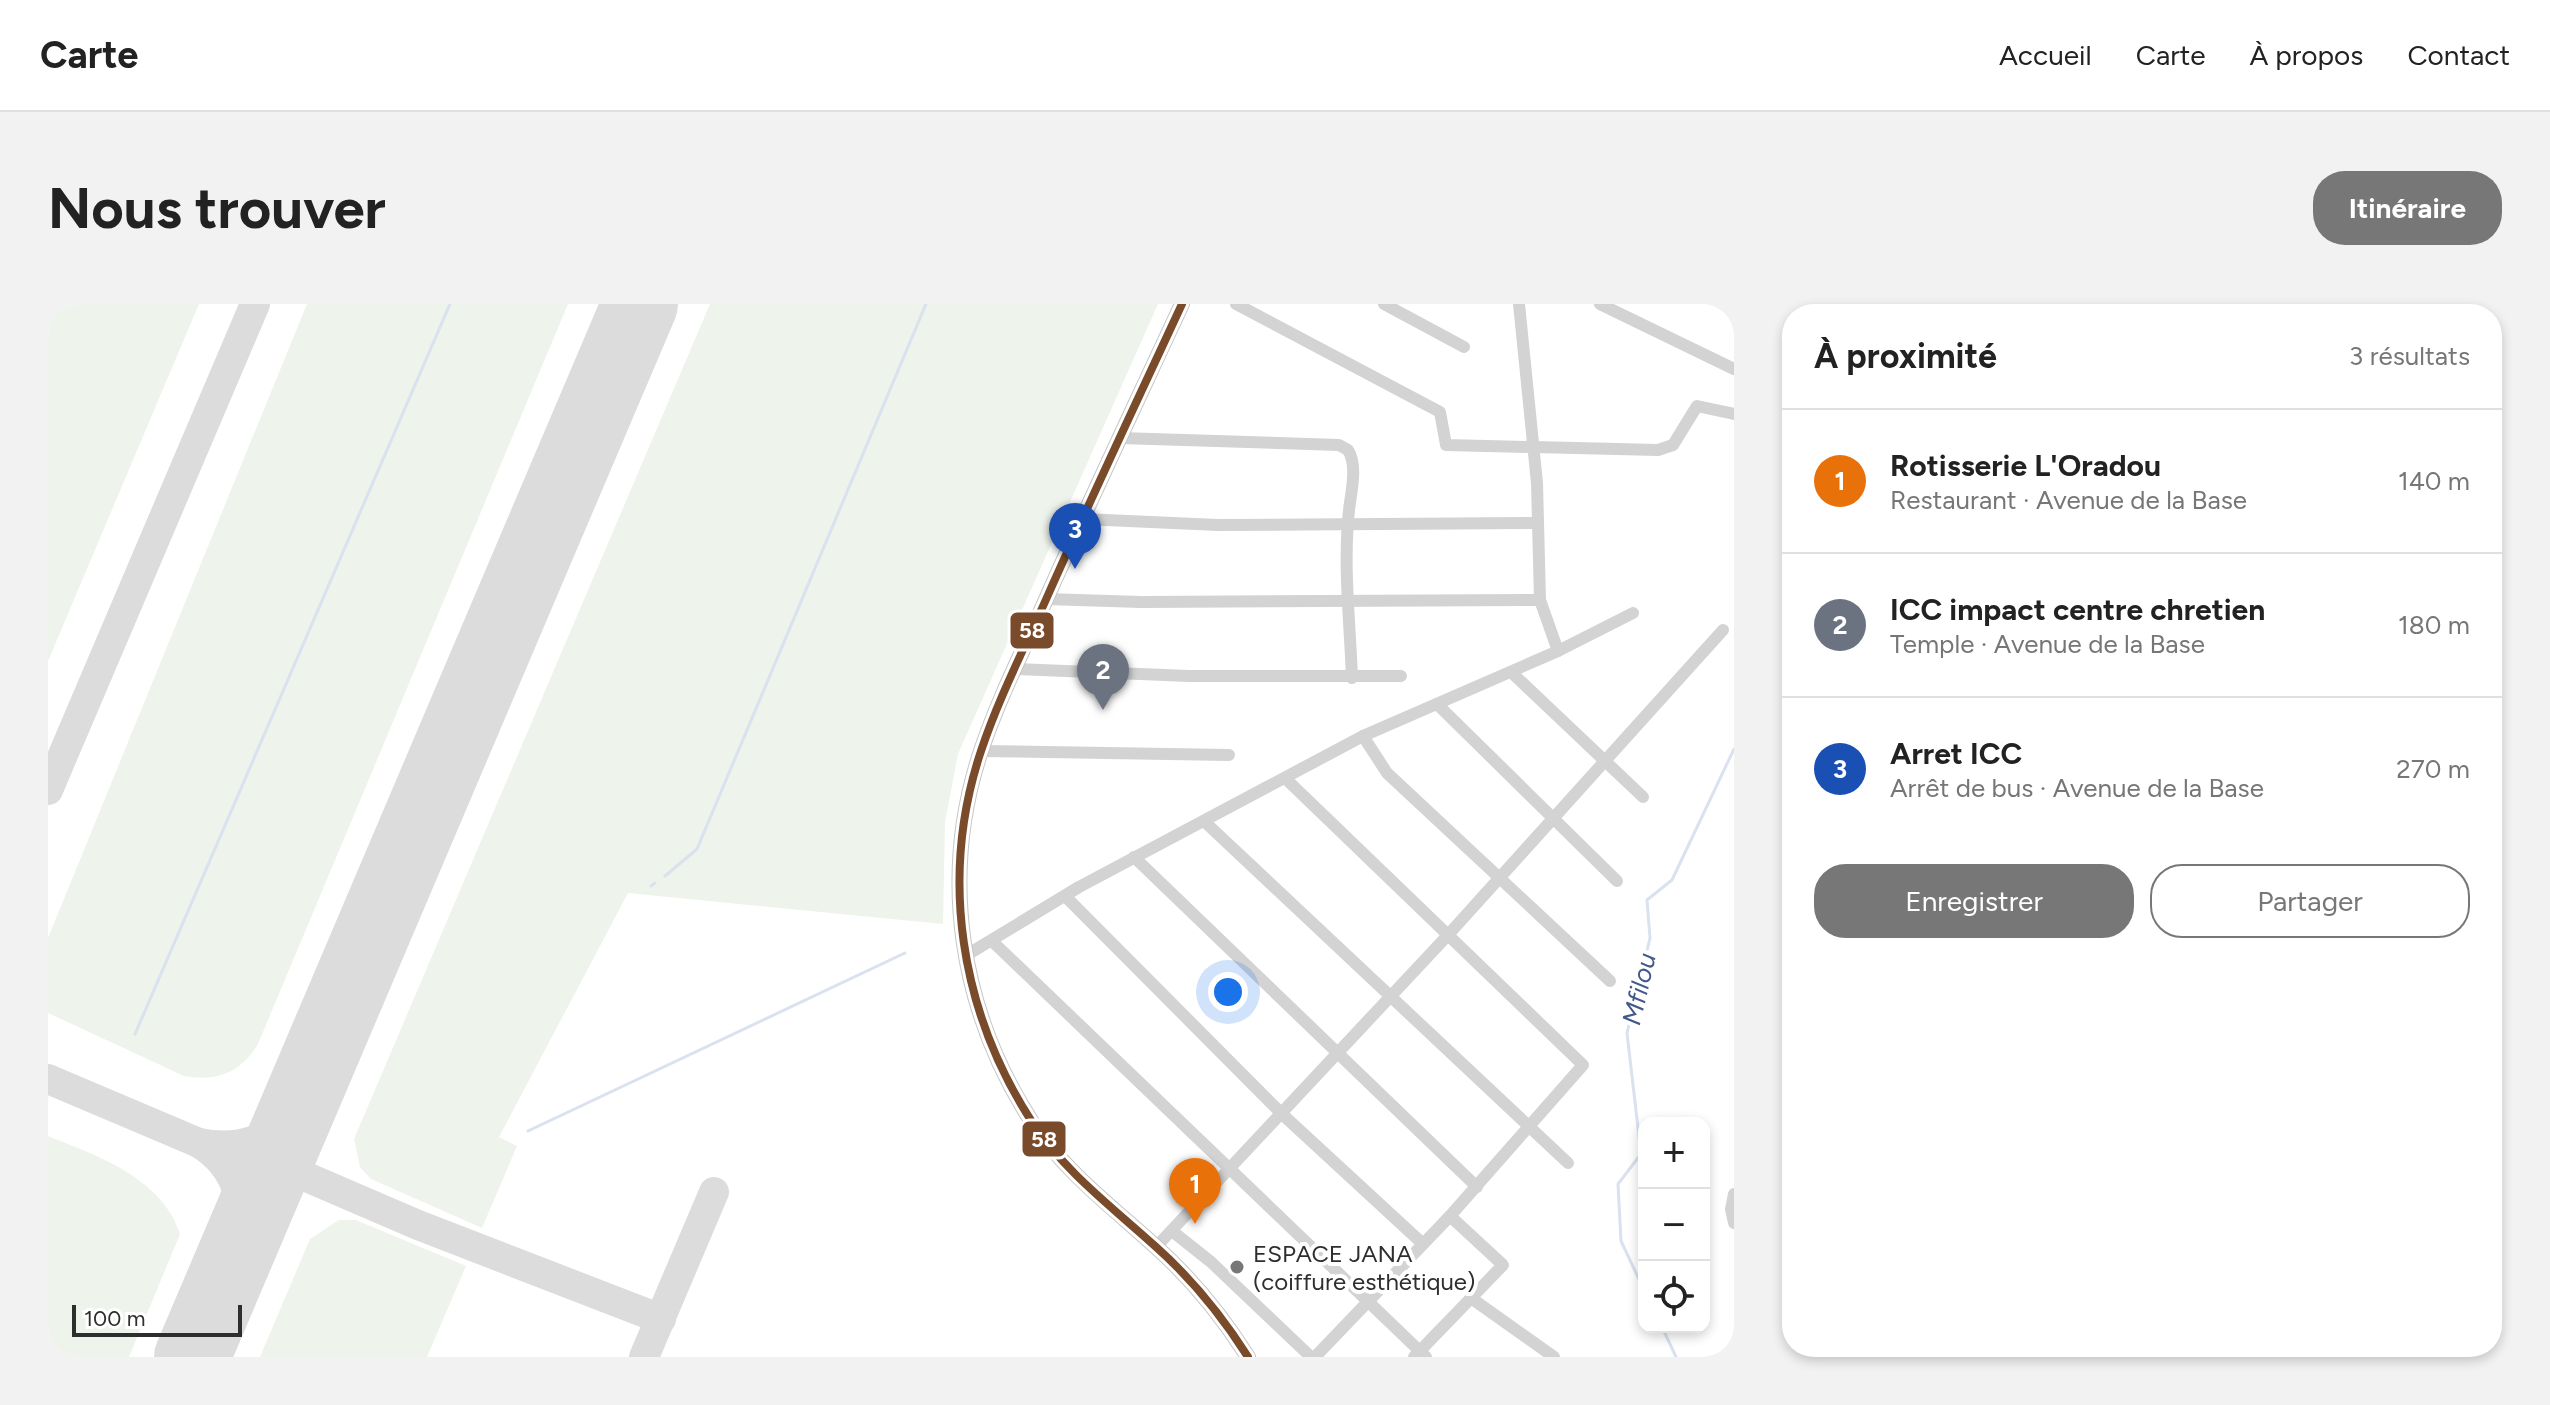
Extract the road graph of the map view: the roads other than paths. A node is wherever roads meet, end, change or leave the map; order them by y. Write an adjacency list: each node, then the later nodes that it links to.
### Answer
1 (1182, 304): 9 (main road)
2 (1236, 304): 10 (street)
3 (1384, 304): 6 (street)
4 (1519, 304): 10 (street)
5 (1600, 304): 7 (street)
6 (1464, 347)
7 (1734, 369)
8 (1734, 414): 10 (street)
9 (1120, 438): 11 (main road); 13 (street)
10 (1533, 445): 12 (street)
11 (1083, 519): 13 (street); 14 (main road)
12 (1535, 523): 13 (street); 15 (street)
13 (1347, 524): 16 (street)
14 (1046, 599): 16 (street); 20 (main road)
15 (1540, 600): 16 (street); 19 (street)
16 (1347, 602): 23 (street)
17 (1633, 613): 19 (street)
18 (1723, 630): 28 (street)
19 (1558, 651): 21 (street)
20 (1014, 669): 23 (street); 26 (main road)
21 (1511, 672): 24 (street); 28 (street)
22 (1401, 676): 23 (street)
23 (1352, 678)
24 (1437, 704): 25 (street); 31 (street)
25 (1363, 736): 29 (street); 34 (street)
26 (981, 751): 27 (street); 39 (main road)
27 (1229, 755)
28 (1607, 761): 30 (street); 31 (street)
29 (1286, 779): 32 (street); 37 (street)
30 (1643, 797)
31 (1556, 817): 34 (street); 35 (street)
32 (1206, 823): 33 (street); 41 (street)
33 (1134, 857): 36 (street); 42 (street)
34 (1502, 876): 37 (street); 40 (street)
35 (1617, 881)
36 (1065, 896): 38 (street); 43 (street)
37 (1448, 935): 41 (street); 44 (street)
38 (993, 942): 39 (street); 46 (street)
39 (965, 956): 53 (main road)
40 (1610, 981)
41 (1391, 997): 42 (street); 44 (street)
42 (1338, 1054): 43 (street); 47 (street)
43 (1282, 1114): 46 (street); 52 (street)
44 (1528, 1124): 45 (street); 47 (street)
45 (1568, 1163)
46 (1231, 1168): 51 (street); 55 (street)
47 (1477, 1187): 49 (street)
48 (1734, 1194): 50 (street)
49 (1450, 1216): 52 (street); 54 (street)
50 (1734, 1223)
51 (1172, 1231): 53 (street); 58 (street)
52 (1423, 1244): 55 (street)
53 (1156, 1247): 57 (main road)
54 (1471, 1298): 56 (street); 59 (street)
55 (1369, 1302): 56 (street); 58 (street)
56 (1420, 1355)
57 (1248, 1357)
58 (1313, 1357)
59 (1554, 1357)

